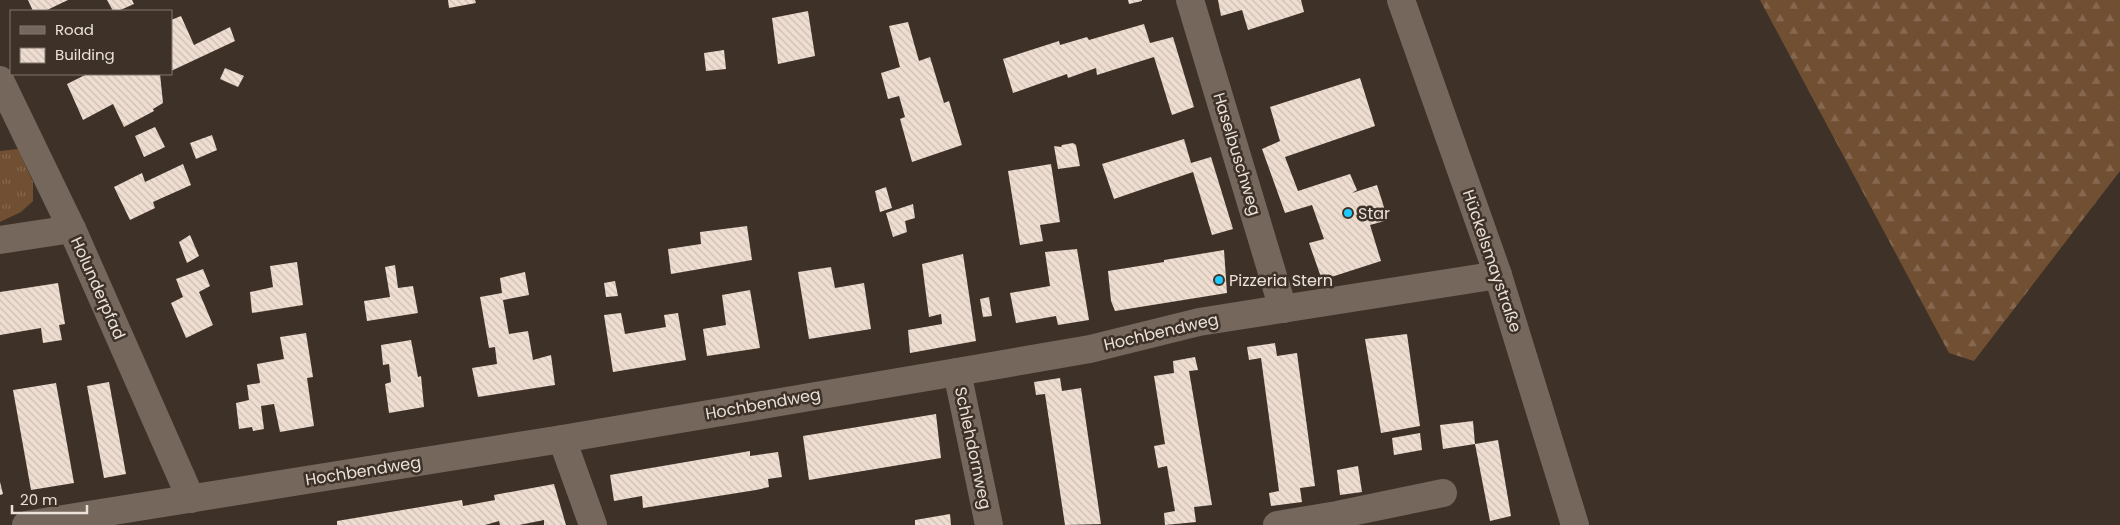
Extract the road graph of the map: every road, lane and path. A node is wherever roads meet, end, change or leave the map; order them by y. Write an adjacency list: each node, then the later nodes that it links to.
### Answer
1 (1190, 0): 7 (street, Haselbuschweg)
2 (1401, 0): 6 (street, Hückelsmaystraße)
3 (0, 80): 4 (street, Holunderpfad)
4 (72, 229): 5 (street); 11 (street, Holunderpfad)
5 (0, 240)
6 (1498, 275): 7 (street, Hochbendweg); 16 (street, Hückelsmaystraße)
7 (1283, 309): 8 (street, Hochbendweg)
8 (957, 372): 9 (street, Hochbendweg); 14 (street, Schlehdornweg)
9 (562, 439): 11 (street, Hochbendweg); 13 (street)
10 (1443, 493): 15 (street)
11 (191, 499): 12 (street, Hochbendweg)
12 (26, 525)
13 (593, 525)
14 (989, 525)
15 (1276, 525)
16 (1576, 525)

